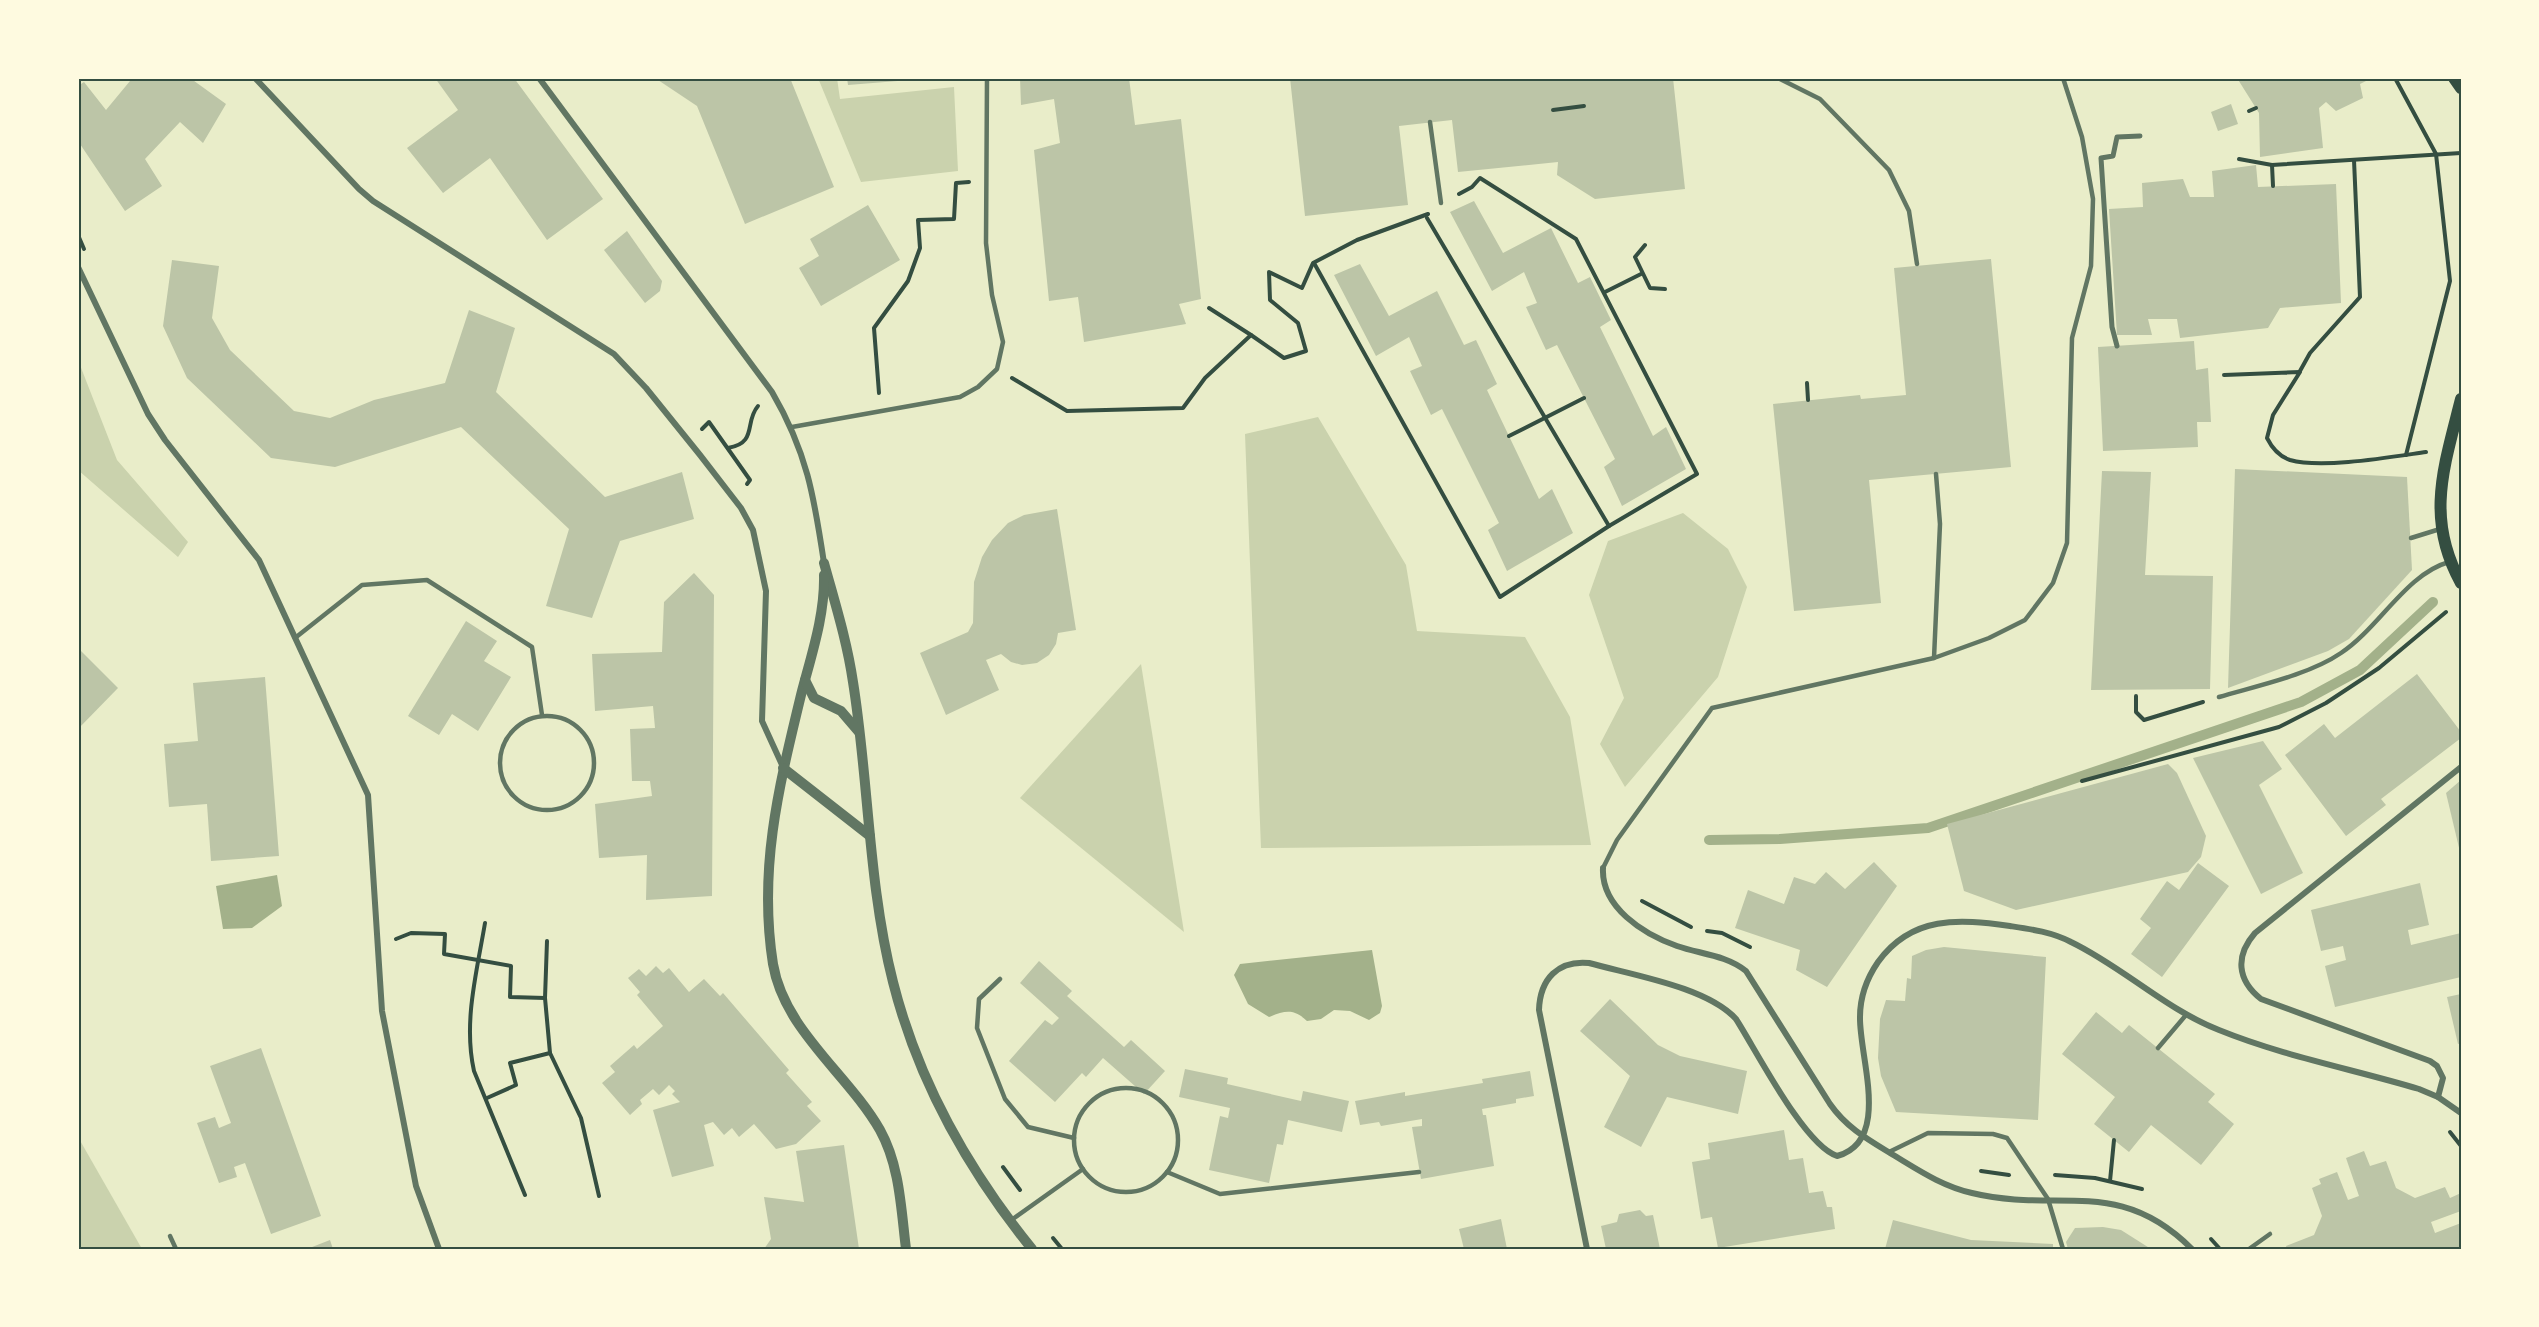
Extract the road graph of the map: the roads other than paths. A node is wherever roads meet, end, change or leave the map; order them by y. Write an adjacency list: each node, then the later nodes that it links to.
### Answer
1 (255, 78): 29 (street)
2 (539, 78): 15 (street)
3 (987, 78): 15 (lane)
4 (1778, 78): 11 (lane)
5 (2062, 78): 23 (lane)
6 (2454, 78): 7 (main road)
7 (2461, 88)
8 (1430, 122): 10 (lane)
9 (2140, 136): 13 (street)
10 (1441, 203)
11 (1917, 264)
12 (78, 267): 22 (street)
13 (2117, 346)
14 (2461, 399): 17 (main road)
15 (792, 427): 20 (street)
16 (1936, 474): 23 (lane)
17 (2440, 529): 18 (lane); 19 (main road)
18 (2411, 538)
19 (2449, 562): 21 (main road); 25 (lane)
20 (824, 563): 24 (street); 27 (street)
21 (2461, 583)
22 (295, 638): 26 (lane); 48 (street)
23 (1935, 658): 31 (lane)
24 (805, 680): 27 (street); 29 (street)
25 (2219, 697)
26 (542, 715): 26 (lane)
27 (860, 735): 30 (street)
28 (2461, 767): 35 (street)
29 (783, 768): 30 (street); 49 (street)
30 (870, 836): 44 (street)
31 (1603, 868): 37 (street)
32 (1000, 979): 38 (lane)
33 (2186, 1015): 34 (lane); 35 (street); 37 (street)
34 (2158, 1048)
35 (2438, 1097): 36 (street)
36 (2461, 1113)
37 (1862, 1136): 39 (street); 51 (street)
38 (1074, 1138): 40 (lane); 41 (lane)
39 (1889, 1152): 43 (street); 43 (lane)
40 (1083, 1169): 41 (lane); 44 (lane)
41 (1167, 1172): 42 (lane)
42 (1419, 1172)
43 (2048, 1199): 52 (lane); 53 (street)
44 (1010, 1221): 50 (street)
45 (2270, 1234): 54 (lane)
46 (170, 1236): 47 (lane)
47 (176, 1249)
48 (439, 1249)
49 (906, 1249)
50 (1032, 1249)
51 (1587, 1249)
52 (2063, 1249)
53 (2192, 1249)
54 (2249, 1249)

